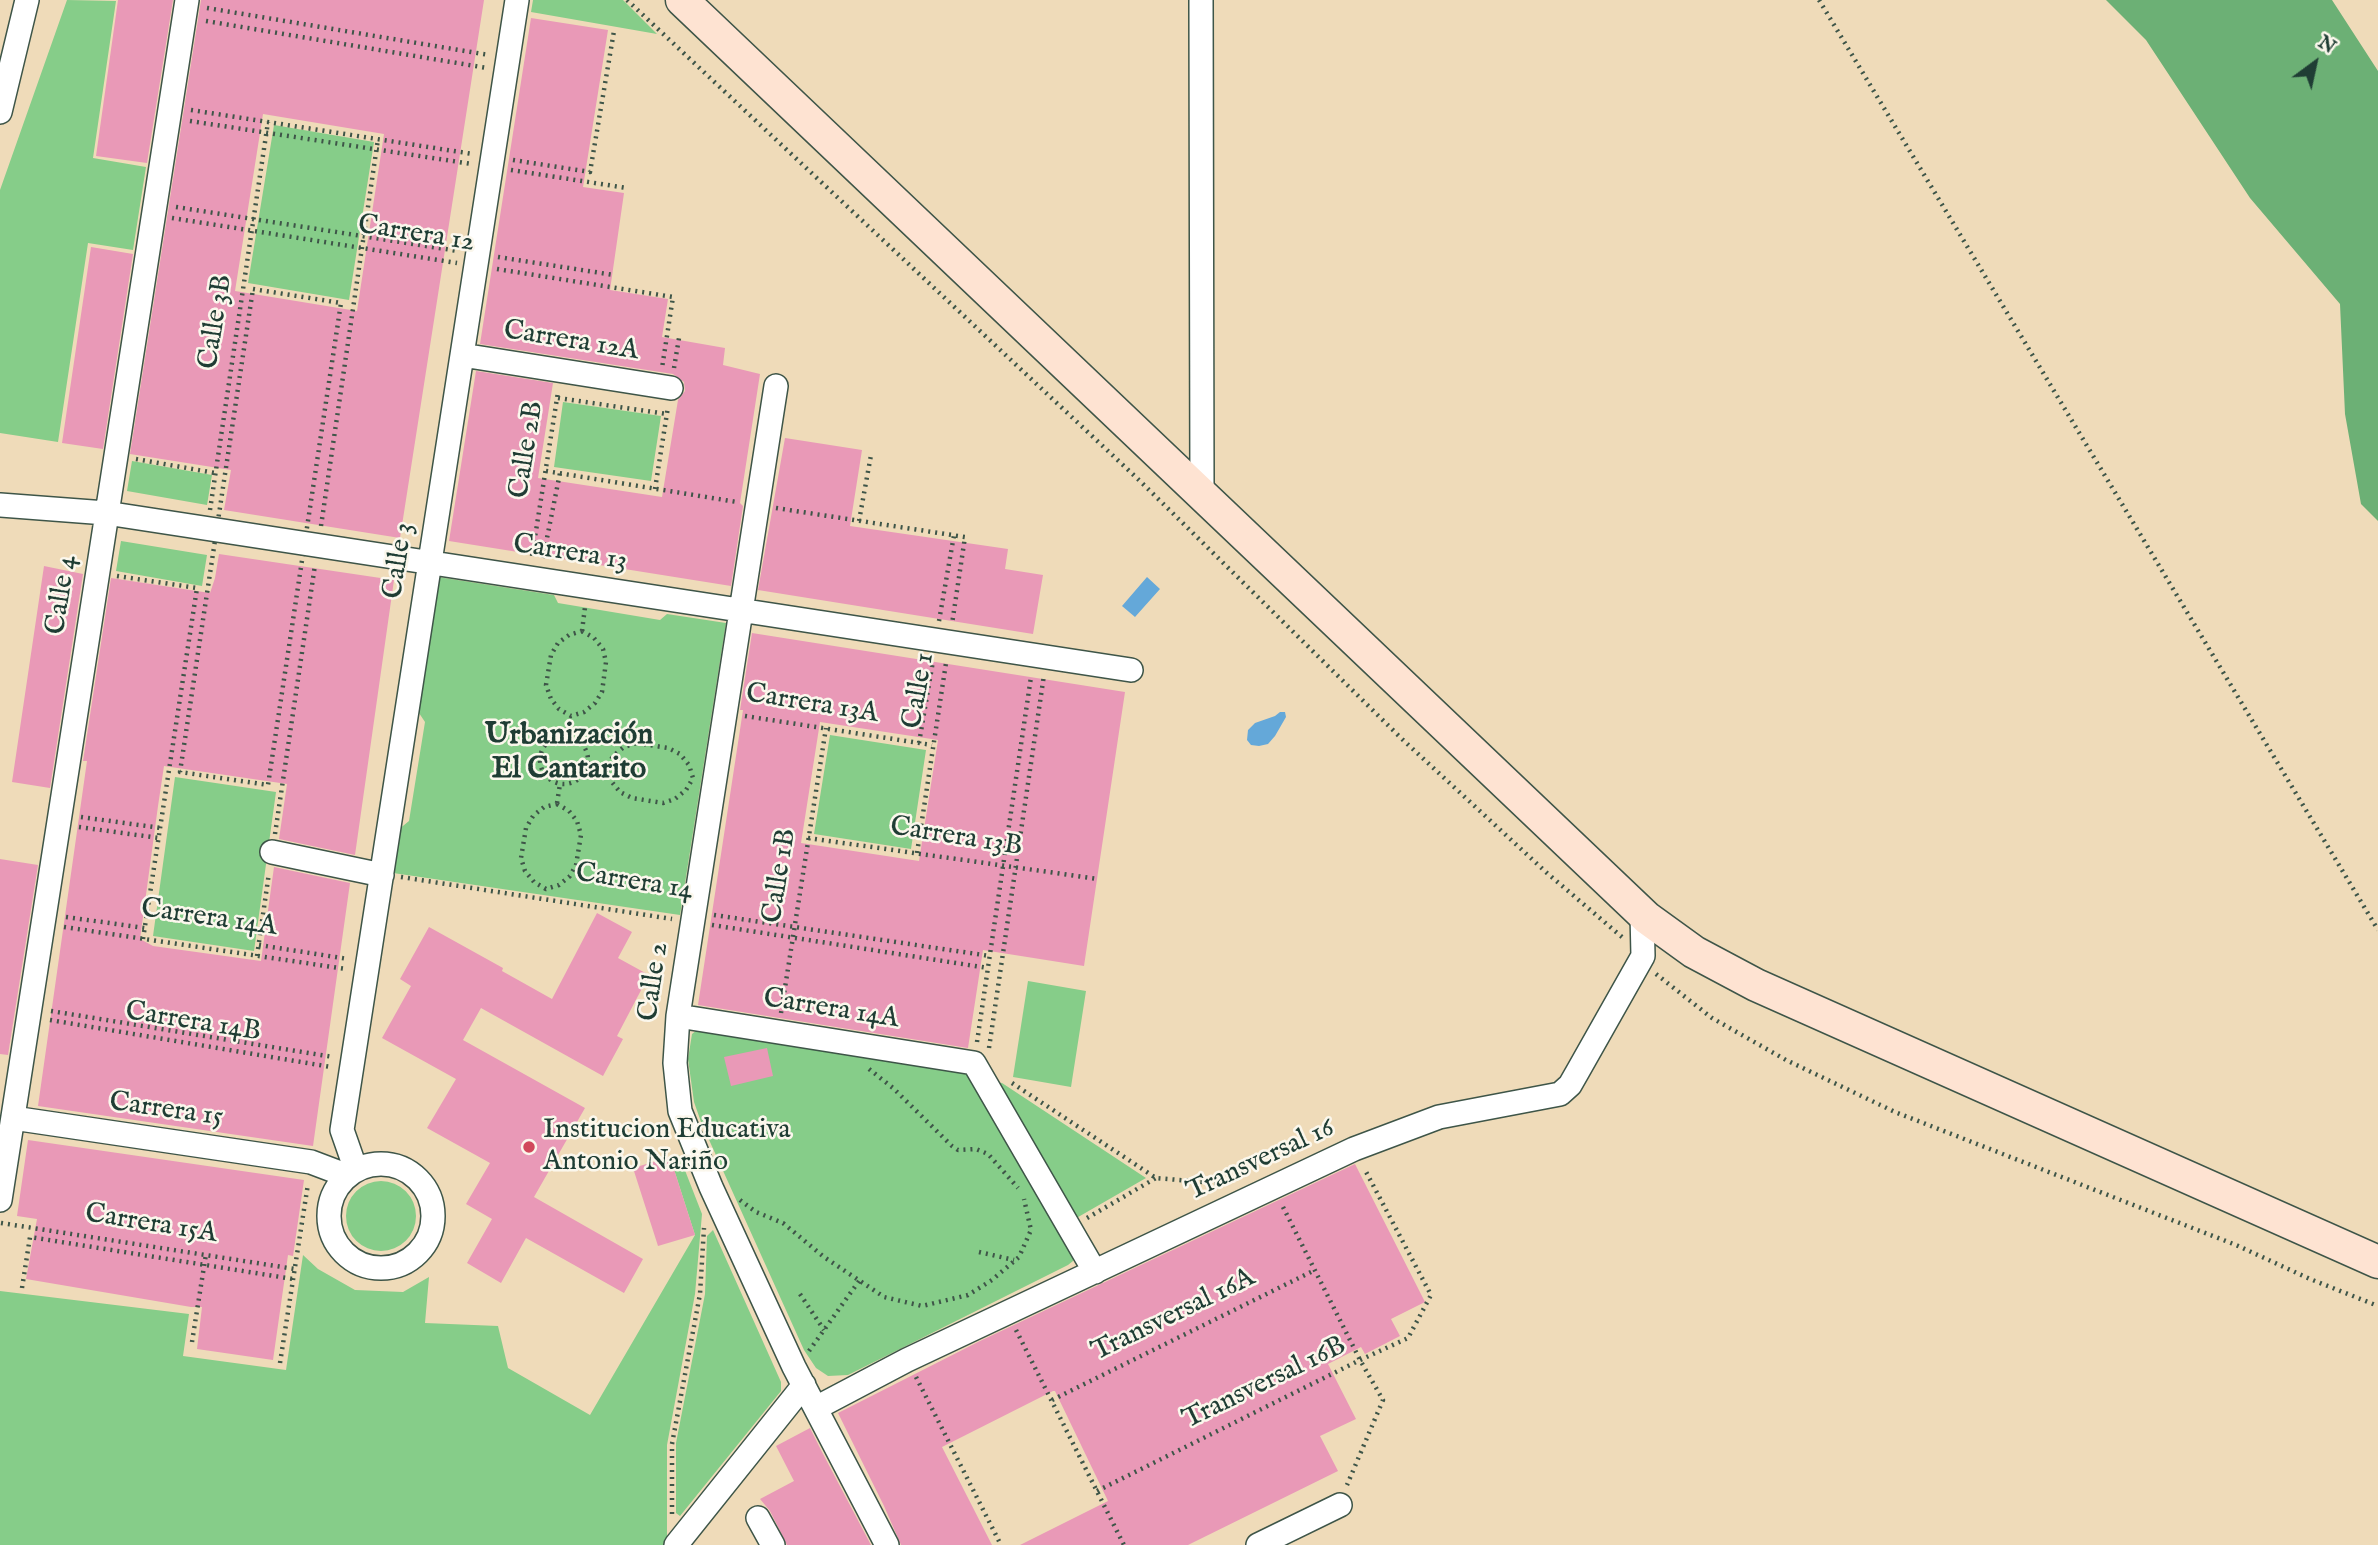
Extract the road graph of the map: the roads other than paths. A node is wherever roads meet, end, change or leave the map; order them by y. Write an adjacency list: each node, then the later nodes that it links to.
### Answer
1 (27, 0): 6 (street)
2 (517, 0): 7 (street, Calle 3)
3 (681, 0): 10 (main road)
4 (1201, 0): 10 (street)
5 (186, 7): 12 (street, Calle 4)
6 (0, 112)
7 (462, 355): 9 (street, Carrera 12A); 13 (street, Calle 3)
8 (776, 386): 14 (street, Calle 2)
9 (665, 387)
10 (1202, 495): 18 (main road)
11 (0, 505): 12 (street, Carrera 13)
12 (106, 513): 13 (street, Carrera 13); 22 (street, Calle 4)
13 (430, 562): 14 (street, Carrera 13); 17 (street, Calle 3)
14 (742, 611): 15 (street, Carrera 13); 21 (street, Calle 2)
15 (1131, 670)
16 (272, 852): 17 (street)
17 (382, 875): 23 (street, Calle 3)
18 (1642, 913): 19 (main road); 20 (street)
19 (1681, 942): 20 (street); 25 (main road)
20 (1643, 956): 26 (street, Transversal 16)
21 (678, 1016): 26 (street, Carrera 14A); 27 (street, Calle 2)
22 (13, 1118): 23 (street, Carrera 15); 24 (street, Calle 4)
23 (354, 1176)
24 (0, 1200)
25 (2378, 1262)
26 (1095, 1272): 28 (street, Transversal 16)
27 (804, 1385): 28 (street, Calle 2); 31 (street)
28 (816, 1408): 33 (street, Calle 2)
29 (1340, 1505): 34 (street)
30 (758, 1518): 32 (street)
31 (676, 1545)
32 (773, 1545)
33 (887, 1545)
34 (1258, 1545)

